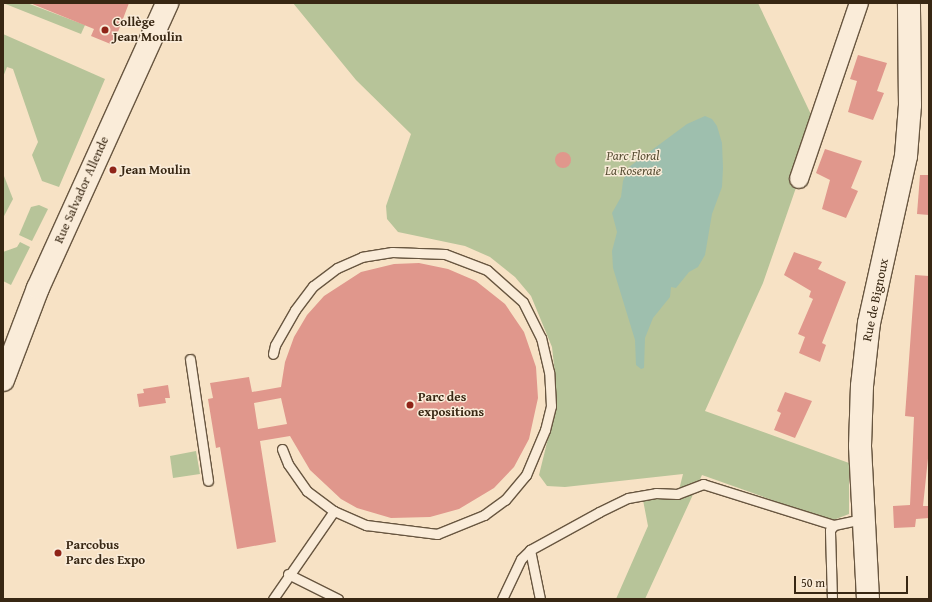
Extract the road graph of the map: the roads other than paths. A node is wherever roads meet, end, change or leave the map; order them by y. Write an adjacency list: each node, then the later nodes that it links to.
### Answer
1 (167, 3): 7 (street, Rue Salvador Allende)
2 (858, 3): 4 (street)
3 (909, 3): 11 (street, Rue de Bignoux)
4 (799, 179)
5 (273, 354): 10 (lane)
6 (190, 359): 9 (lane)
7 (3, 380)
8 (282, 449): 10 (lane)
9 (208, 481)
10 (334, 511): 14 (lane)
11 (863, 519): 12 (lane); 20 (street, Rue de Bignoux)
12 (834, 525): 13 (lane); 19 (lane)
13 (530, 550): 17 (lane); 18 (lane)
14 (288, 574): 15 (lane); 16 (lane)
15 (272, 599)
16 (338, 599)
17 (502, 599)
18 (540, 599)
19 (832, 599)
20 (868, 599)

